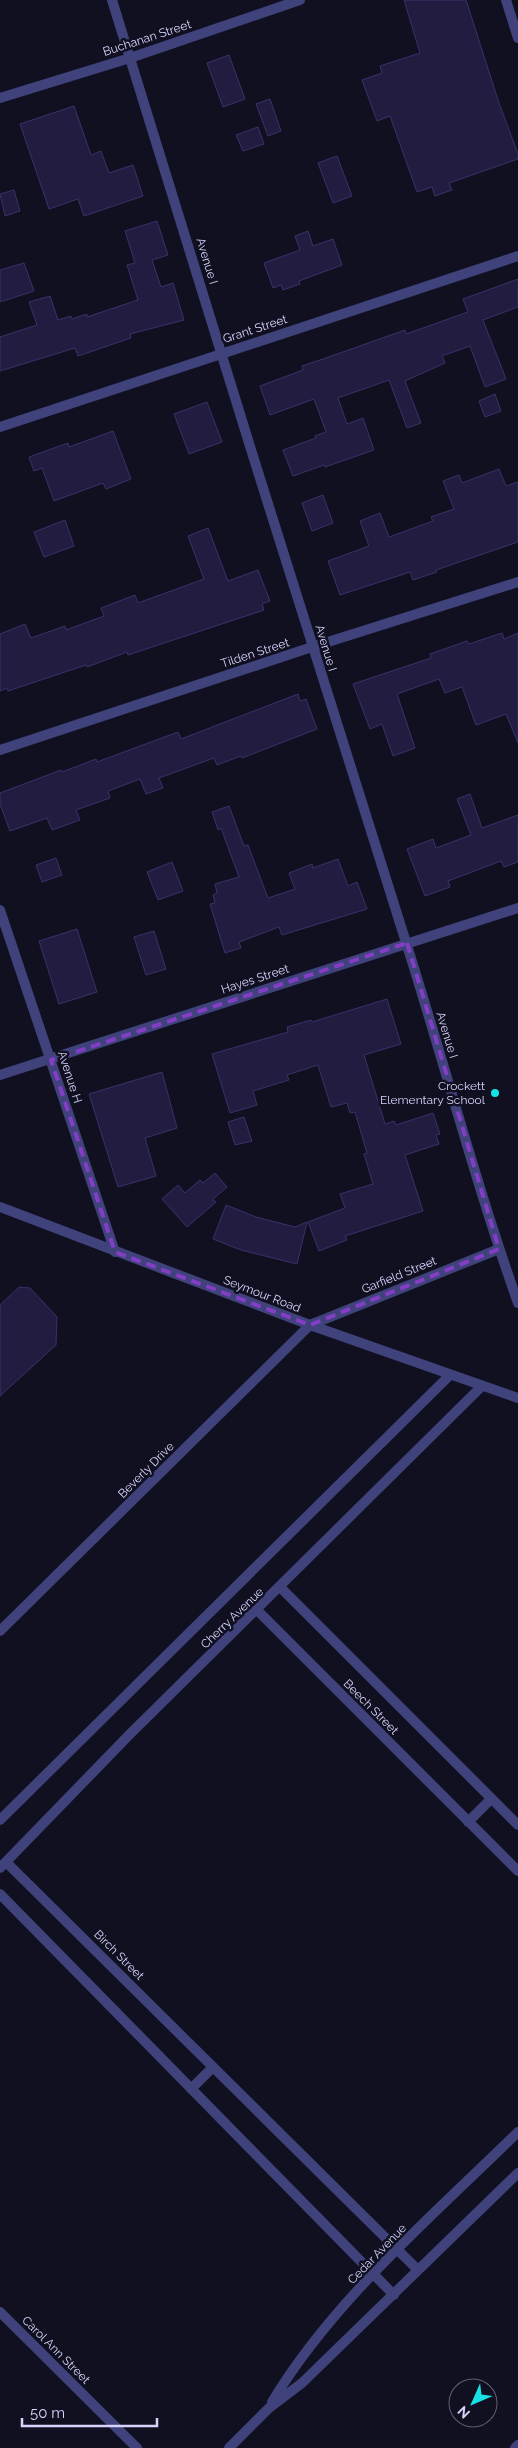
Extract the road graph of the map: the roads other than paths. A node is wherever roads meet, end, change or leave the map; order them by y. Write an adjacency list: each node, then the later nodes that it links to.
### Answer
1 (112, 0): 5 (street, Avenue I)
2 (300, 0): 5 (street, Buchanan Street)
3 (506, 0): 4 (street)
4 (518, 38)
5 (130, 58): 6 (street, Buchanan Street); 8 (street, Avenue I)
6 (0, 98)
7 (518, 256): 8 (street, Grant Street)
8 (222, 353): 9 (street, Grant Street); 11 (street, Avenue I)
9 (0, 427)
10 (518, 582): 11 (street, Tilden Street)
11 (312, 647): 12 (street, Tilden Street); 15 (street, Avenue I)
12 (0, 750)
13 (518, 908): 15 (street, Hayes Street)
14 (0, 910): 16 (street, Avenue H)
15 (406, 943): 16 (street, Hayes Street); 19 (street, Avenue I)
16 (51, 1060): 17 (street, Hayes Street); 20 (street, Avenue H)
17 (0, 1075)
18 (0, 1207): 20 (street, Seymour Road)
19 (499, 1249): 21 (street, Avenue I); 22 (street, Garfield Street)
20 (115, 1252): 22 (street, Seymour Road)
21 (518, 1303)
22 (310, 1325): 23 (street, Seymour Road); 28 (street, Beverly Drive)
23 (450, 1375): 24 (street, Seymour Road); 30 (street, Cherry Avenue)
24 (482, 1386): 25 (street, Seymour Road); 26 (street, Cherry Avenue)
25 (518, 1398)
26 (281, 1588): 27 (street, Cherry Avenue); 29 (street, Beech Street)
27 (257, 1610): 31 (street, Beech Street); 33 (street, Cherry Avenue)
28 (0, 1631)
29 (491, 1799): 31 (street); 32 (street, Beech Street)
30 (0, 1820)
31 (468, 1822): 34 (street, Beech Street)
32 (518, 1825)
33 (3, 1865): 36 (street, Birch Street)
34 (518, 1871)
35 (0, 1894): 37 (street)
36 (213, 2066): 37 (street); 40 (street, Birch Street)
37 (191, 2089): 42 (street)
38 (518, 2132): 40 (street, Cedar Avenue)
39 (518, 2173): 41 (street, Cedar Avenue)
40 (398, 2250): 41 (street, Birch Street); 42 (street, Cedar Avenue)
41 (418, 2270): 43 (street, Cedar Avenue)
42 (373, 2274): 43 (street); 45 (street, Cedar Avenue)
43 (394, 2296): 45 (street, Cedar Avenue)
44 (0, 2312): 47 (street, Carol Ann Street)
45 (269, 2408): 48 (street, Cedar Avenue)
46 (518, 2445): 49 (street)
47 (137, 2448)
48 (229, 2448)
49 (515, 2448)

